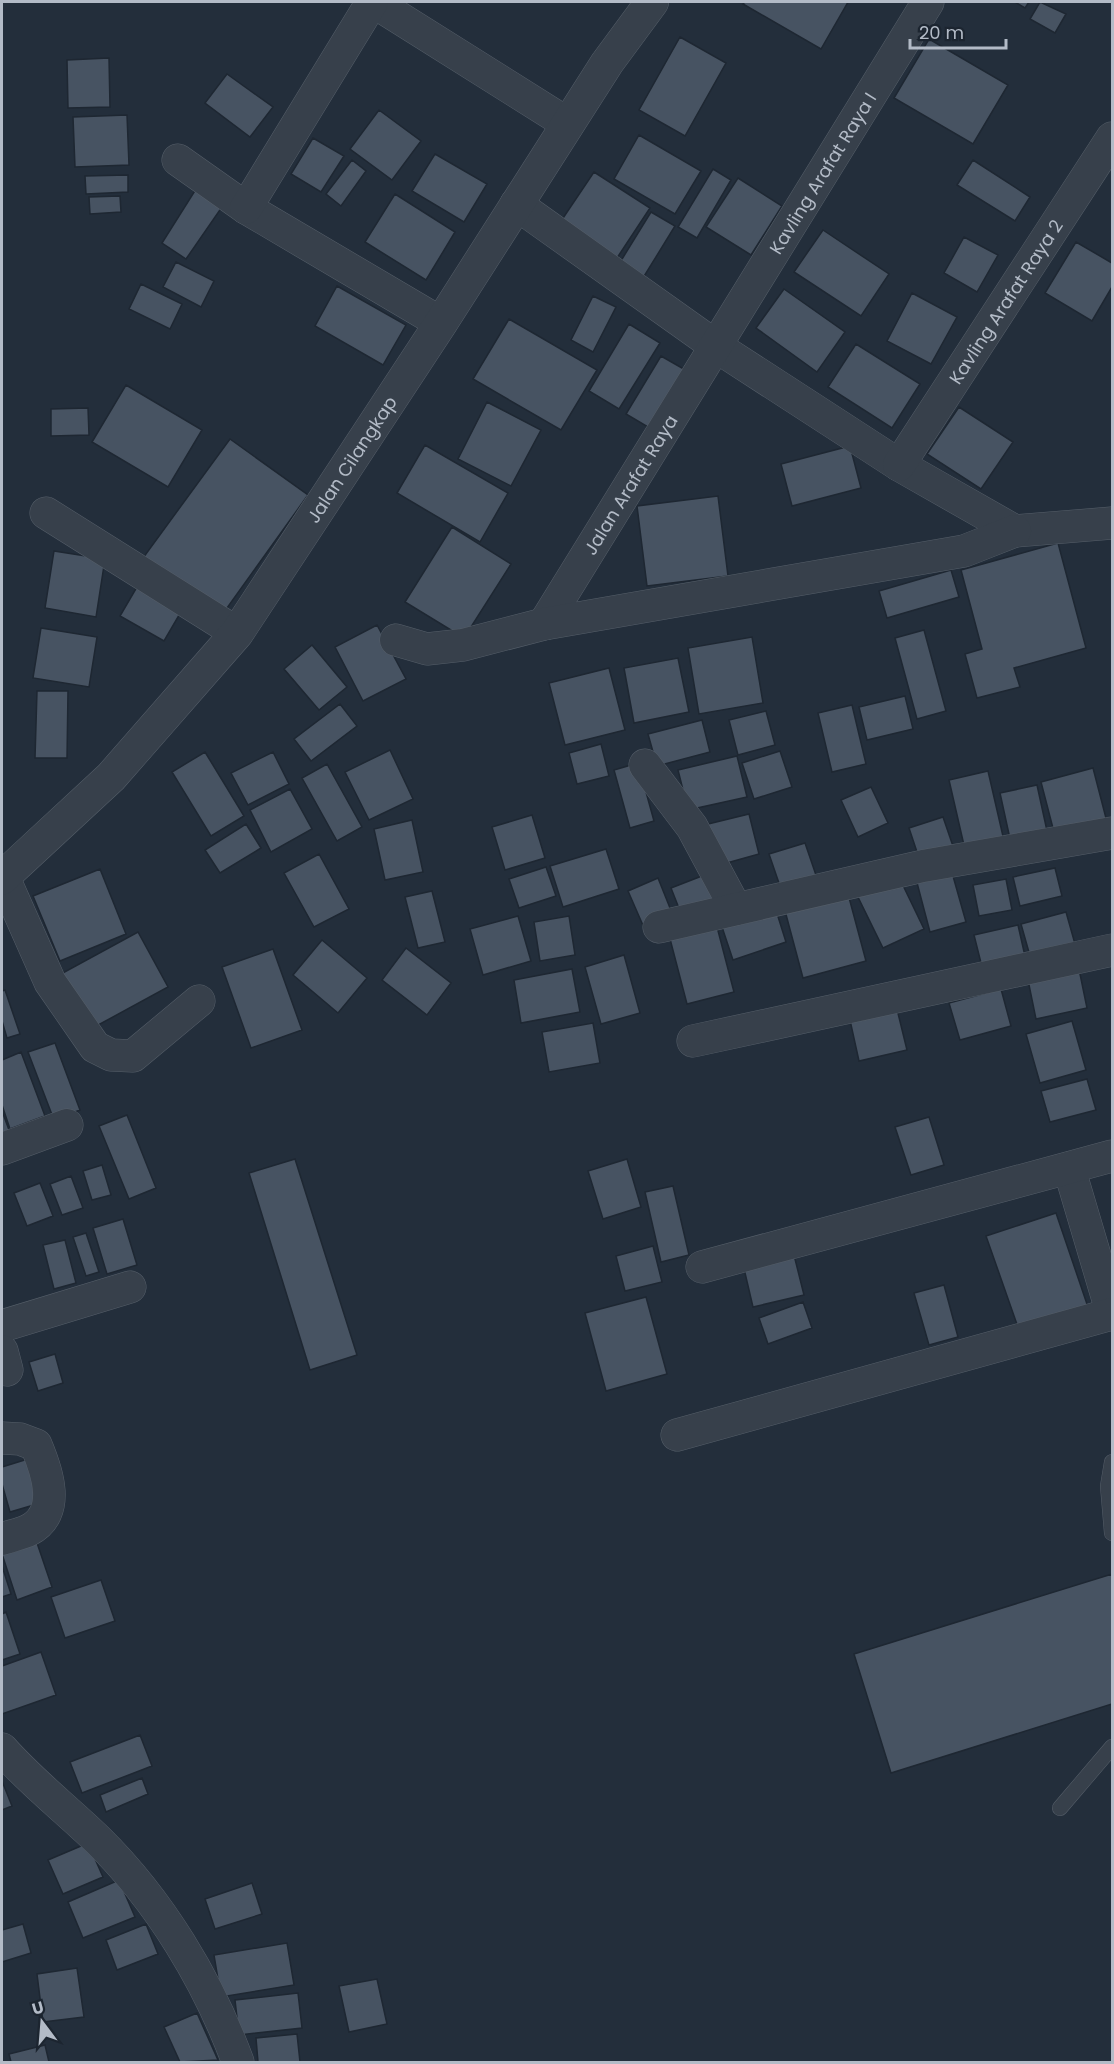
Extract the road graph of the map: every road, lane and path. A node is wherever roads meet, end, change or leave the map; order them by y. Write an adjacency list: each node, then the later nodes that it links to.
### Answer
1 (373, 2): 4 (street); 8 (street)
2 (652, 2): 4 (street, Jalan Cilangkap)
3 (928, 2): 10 (street, Kavling Arafat Raya I)
4 (568, 124): 7 (street, Jalan Cilangkap)
5 (1113, 138): 11 (street, Kavling Arafat Raya 2)
6 (178, 160): 8 (street)
7 (516, 204): 9 (street, Jalan Cilangkap); 10 (street)
8 (246, 208): 9 (street)
9 (441, 323): 16 (street, Jalan Cilangkap)
10 (717, 346): 11 (street); 15 (street, Jalan Arafat Raya)
11 (898, 465): 14 (street)
12 (46, 513): 16 (street)
13 (1113, 523): 14 (street)
14 (1015, 531): 15 (street)
15 (544, 624): 17 (street)
16 (237, 633): 20 (street, Jalan Cilangkap)
17 (396, 640)
18 (645, 765): 21 (street)
19 (1113, 832): 21 (street)
20 (2, 877): 24 (street)
21 (736, 909): 22 (street)
22 (659, 927)
23 (1113, 950): 25 (street)
24 (199, 1001)
25 (693, 1041)
26 (67, 1125): 27 (street)
27 (2, 1149)
28 (1113, 1156): 29 (street)
29 (1069, 1168): 30 (street); 32 (street)
30 (702, 1267)
31 (130, 1287): 33 (street)
32 (1113, 1313): 34 (street)
33 (2, 1326)
34 (677, 1435)
35 (2, 1438): 38 (street)
36 (1113, 1462): 37 (lane)
37 (1113, 1533)
38 (2, 1539)
39 (1113, 1747): 41 (lane)
40 (2, 1749): 42 (street)
41 (1060, 1808)
42 (238, 2062)

